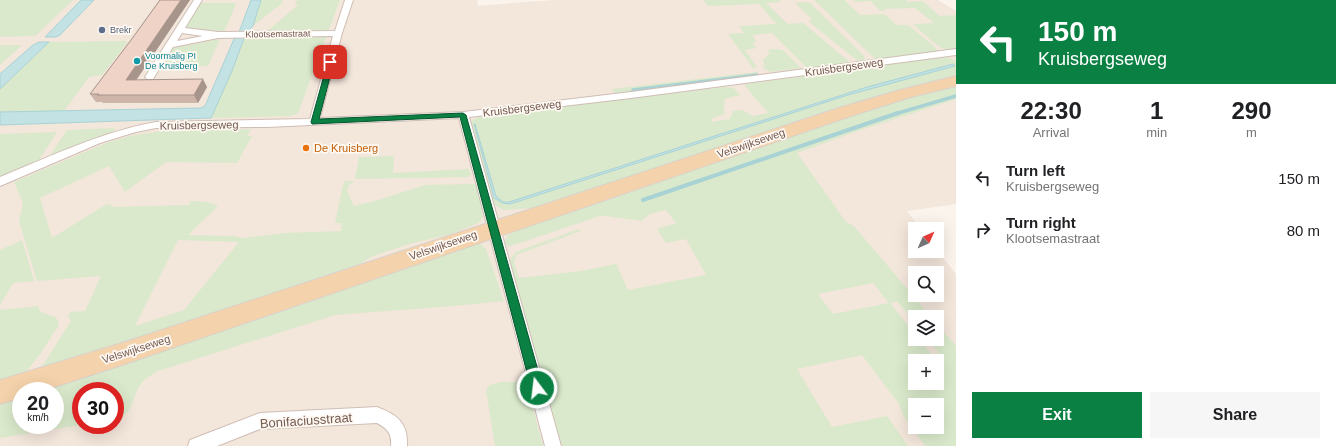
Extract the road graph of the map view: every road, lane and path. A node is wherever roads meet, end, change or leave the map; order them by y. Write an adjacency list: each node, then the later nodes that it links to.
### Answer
1 (198, 0): 3 (street)
2 (349, 0): 4 (street)
3 (180, 30): 5 (street, Klootsemastraat); 6 (street)
4 (338, 33): 5 (street, Klootsemastraat); 11 (street)
5 (218, 35): 6 (street, Klootsemastraat)
6 (170, 45): 8 (street)
7 (953, 55): 10 (street, Kruisbergseweg)
8 (150, 77)
9 (956, 81): 13 (main road, Velswijkseweg)
10 (463, 115): 11 (street, Kruisbergseweg); 13 (street)
11 (314, 122): 12 (street, Kruisbergseweg)
12 (0, 182)
13 (494, 228): 14 (main road, Velswijkseweg); 17 (street)
14 (0, 392)
15 (196, 446): 16 (street, Bonifaciusstraat)
16 (399, 446)
17 (553, 446)

